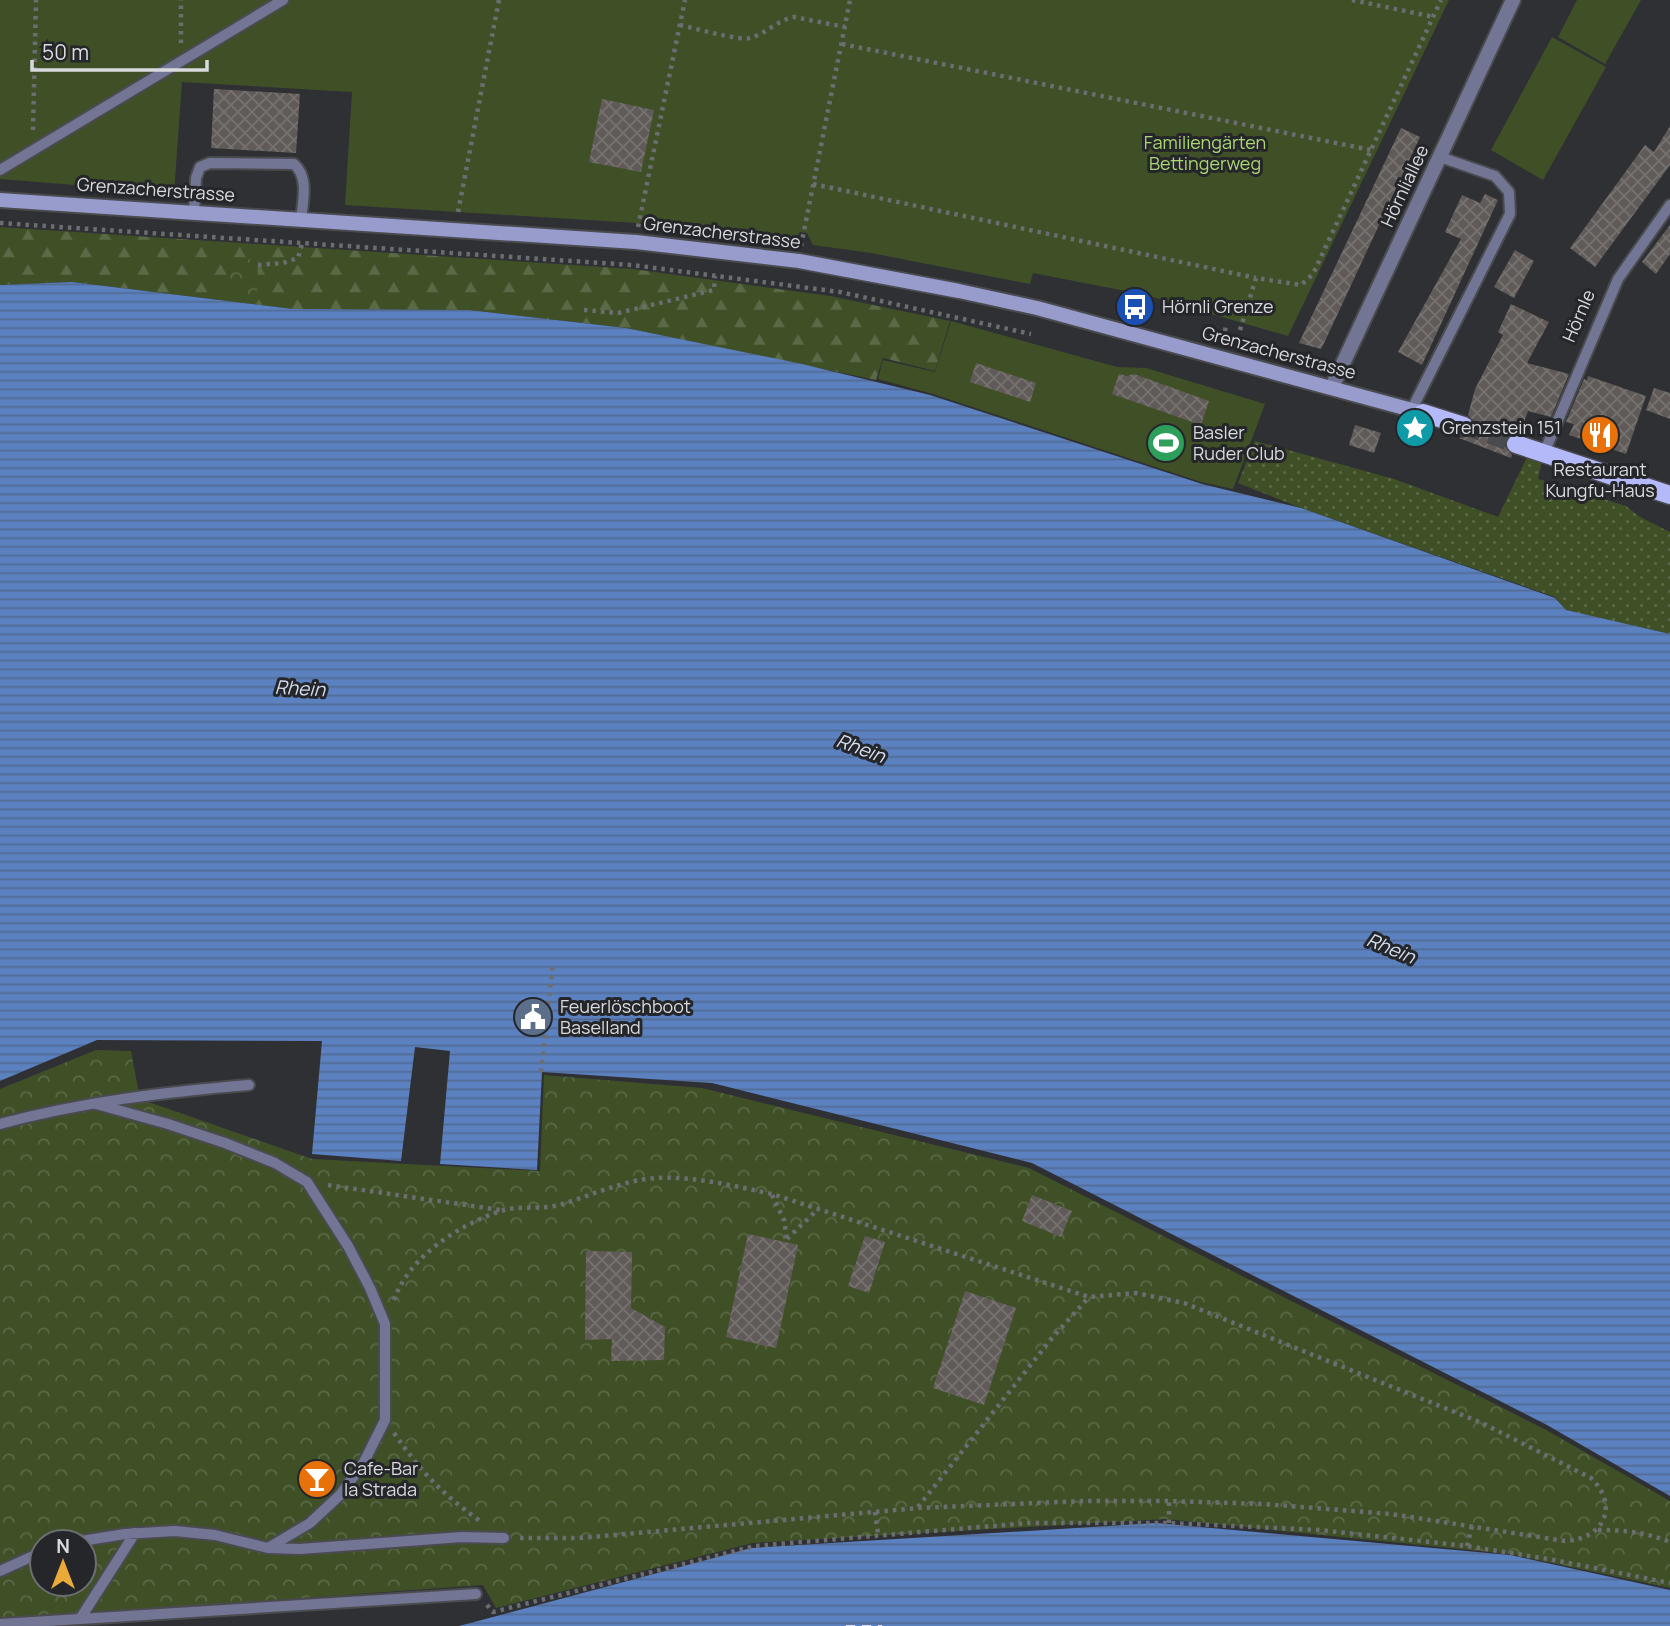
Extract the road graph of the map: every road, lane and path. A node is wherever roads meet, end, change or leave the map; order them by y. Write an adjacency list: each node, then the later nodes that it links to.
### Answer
1 (36, 0): 15 (path)
2 (181, 0): 14 (path)
3 (283, 0): 14 (lane)
4 (499, 0): 25 (path)
5 (685, 0): 11 (path)
6 (850, 0): 12 (path)
7 (1352, 0): 10 (path)
8 (1441, 0): 10 (path)
9 (1513, 0): 17 (street, Hörnliallee)
10 (1434, 17): 16 (path)
11 (680, 25): 12 (path); 26 (path)
12 (845, 27): 13 (path)
13 (842, 44): 16 (path); 19 (path)
14 (180, 62): 15 (lane)
15 (33, 149): 18 (lane)
16 (1371, 150): 33 (path)
17 (1440, 157): 38 (street, Hörnliallee); 39 (lane)
18 (0, 170)
19 (813, 184): 29 (path); 33 (path)
20 (0, 200): 22 (main road, Grenzacherstrasse)
21 (1670, 205): 42 (lane, Hörnle)
22 (194, 212): 23 (main road, Grenzacherstrasse); 23 (lane)
23 (301, 219): 25 (main road, Grenzacherstrasse)
24 (0, 223): 27 (path)
25 (456, 229): 26 (main road, Grenzacherstrasse); 28 (path)
26 (636, 243): 29 (main road, Grenzacherstrasse); 31 (path)
27 (302, 244): 28 (path); 30 (path)
28 (453, 253): 31 (path)
29 (799, 261): 34 (path); 38 (main road, Grenzacherstrasse)
30 (258, 265)
31 (632, 265): 32 (path)
32 (715, 276): 34 (path); 35 (path)
33 (1256, 278): 36 (path)
34 (794, 286): 37 (path)
35 (584, 310)
36 (1240, 330)
37 (1031, 334)
38 (1332, 387): 39 (main road, Grenzacherstrasse)
39 (1417, 411): 40 (main road)
40 (1464, 426)
41 (1516, 444): 42 (main road)
42 (1544, 453): 43 (main road)
43 (1670, 495)
44 (553, 963): 45 (path)
45 (541, 1072)
46 (249, 1085): 47 (lane)
47 (96, 1104): 48 (lane); 49 (lane)
48 (0, 1124)
49 (307, 1182): 52 (path); 54 (lane)
50 (772, 1194): 51 (path); 51 (path); 52 (path)
51 (818, 1209): 53 (path)
52 (503, 1210): 54 (path)
53 (1089, 1297): 57 (path); 61 (path)
54 (385, 1324): 55 (lane)
55 (385, 1420): 64 (path); 68 (lane)
56 (1169, 1501): 57 (path); 59 (path); 60 (path)
57 (918, 1508): 58 (path)
58 (875, 1512): 63 (path); 64 (path)
59 (1169, 1523): 63 (path); 67 (path)
60 (1472, 1526): 61 (path); 67 (path)
61 (1597, 1530): 66 (path)
62 (135, 1533): 65 (lane); 68 (lane); 73 (lane)
63 (878, 1534): 72 (path)
64 (504, 1538): 68 (lane)
65 (98, 1539)
66 (1670, 1542)
67 (1467, 1546): 71 (path)
68 (268, 1548)
69 (28, 1558): 70 (lane)
70 (0, 1571)
71 (1670, 1583)
72 (476, 1594): 73 (lane)
73 (80, 1619): 74 (lane)
74 (0, 1624)

